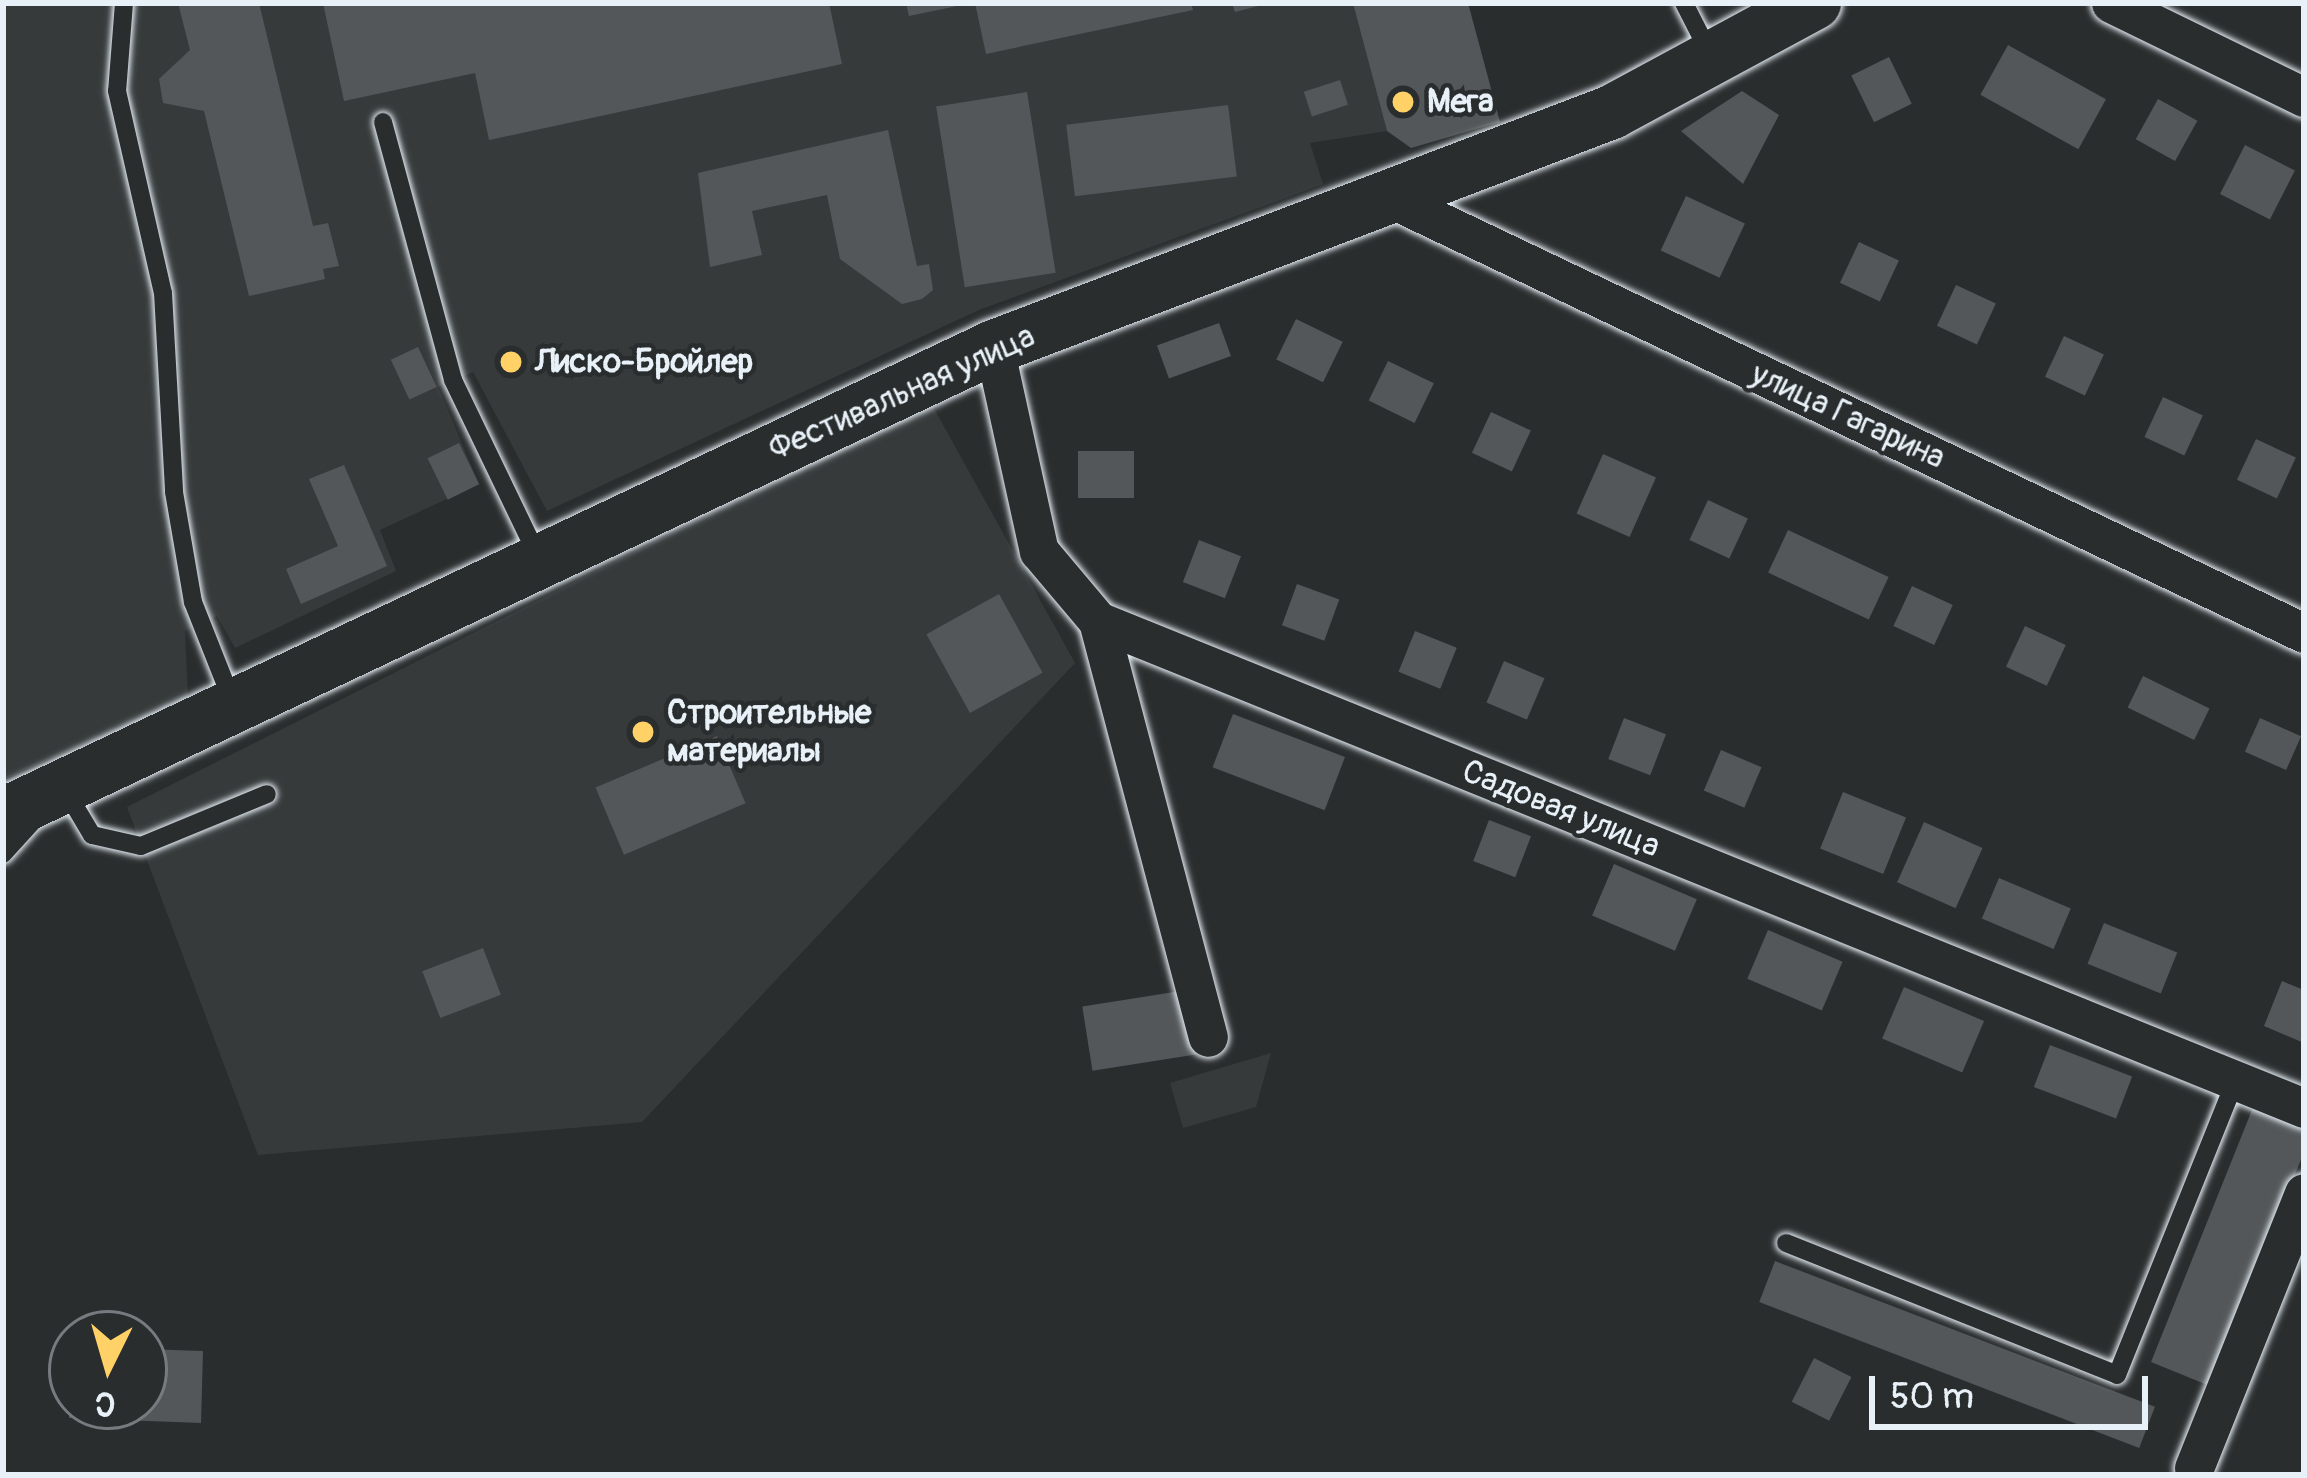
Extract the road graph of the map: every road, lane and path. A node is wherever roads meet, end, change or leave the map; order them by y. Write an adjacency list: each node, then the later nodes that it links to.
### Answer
1 (124, 3): 13 (lane)
2 (1684, 3): 5 (lane)
3 (1814, 3): 5 (main road, Фестивальная улица)
4 (2111, 3): 6 (street)
5 (1712, 58): 8 (main road, Фестивальная улица)
6 (2304, 97)
7 (383, 122): 10 (lane)
8 (1392, 199): 9 (main road, Фестивальная улица); 12 (street, улица Гагарина)
9 (994, 346): 10 (main road, Фестивальная улица); 11 (street, Садовая улица)
10 (540, 562): 13 (main road, Фестивальная улица)
11 (1098, 621): 18 (street); 19 (street, Садовая улица)
12 (2304, 634)
13 (234, 707): 14 (main road, Фестивальная улица)
14 (64, 787): 15 (lane); 16 (main road, Фестивальная улица); 17 (lane)
15 (267, 794)
16 (3, 815)
17 (3, 854)
18 (1208, 1037)
19 (2236, 1082): 20 (street, Садовая улица); 22 (lane)
20 (2304, 1108)
21 (2304, 1192): 23 (street)
22 (1786, 1243)
23 (2194, 1468)

